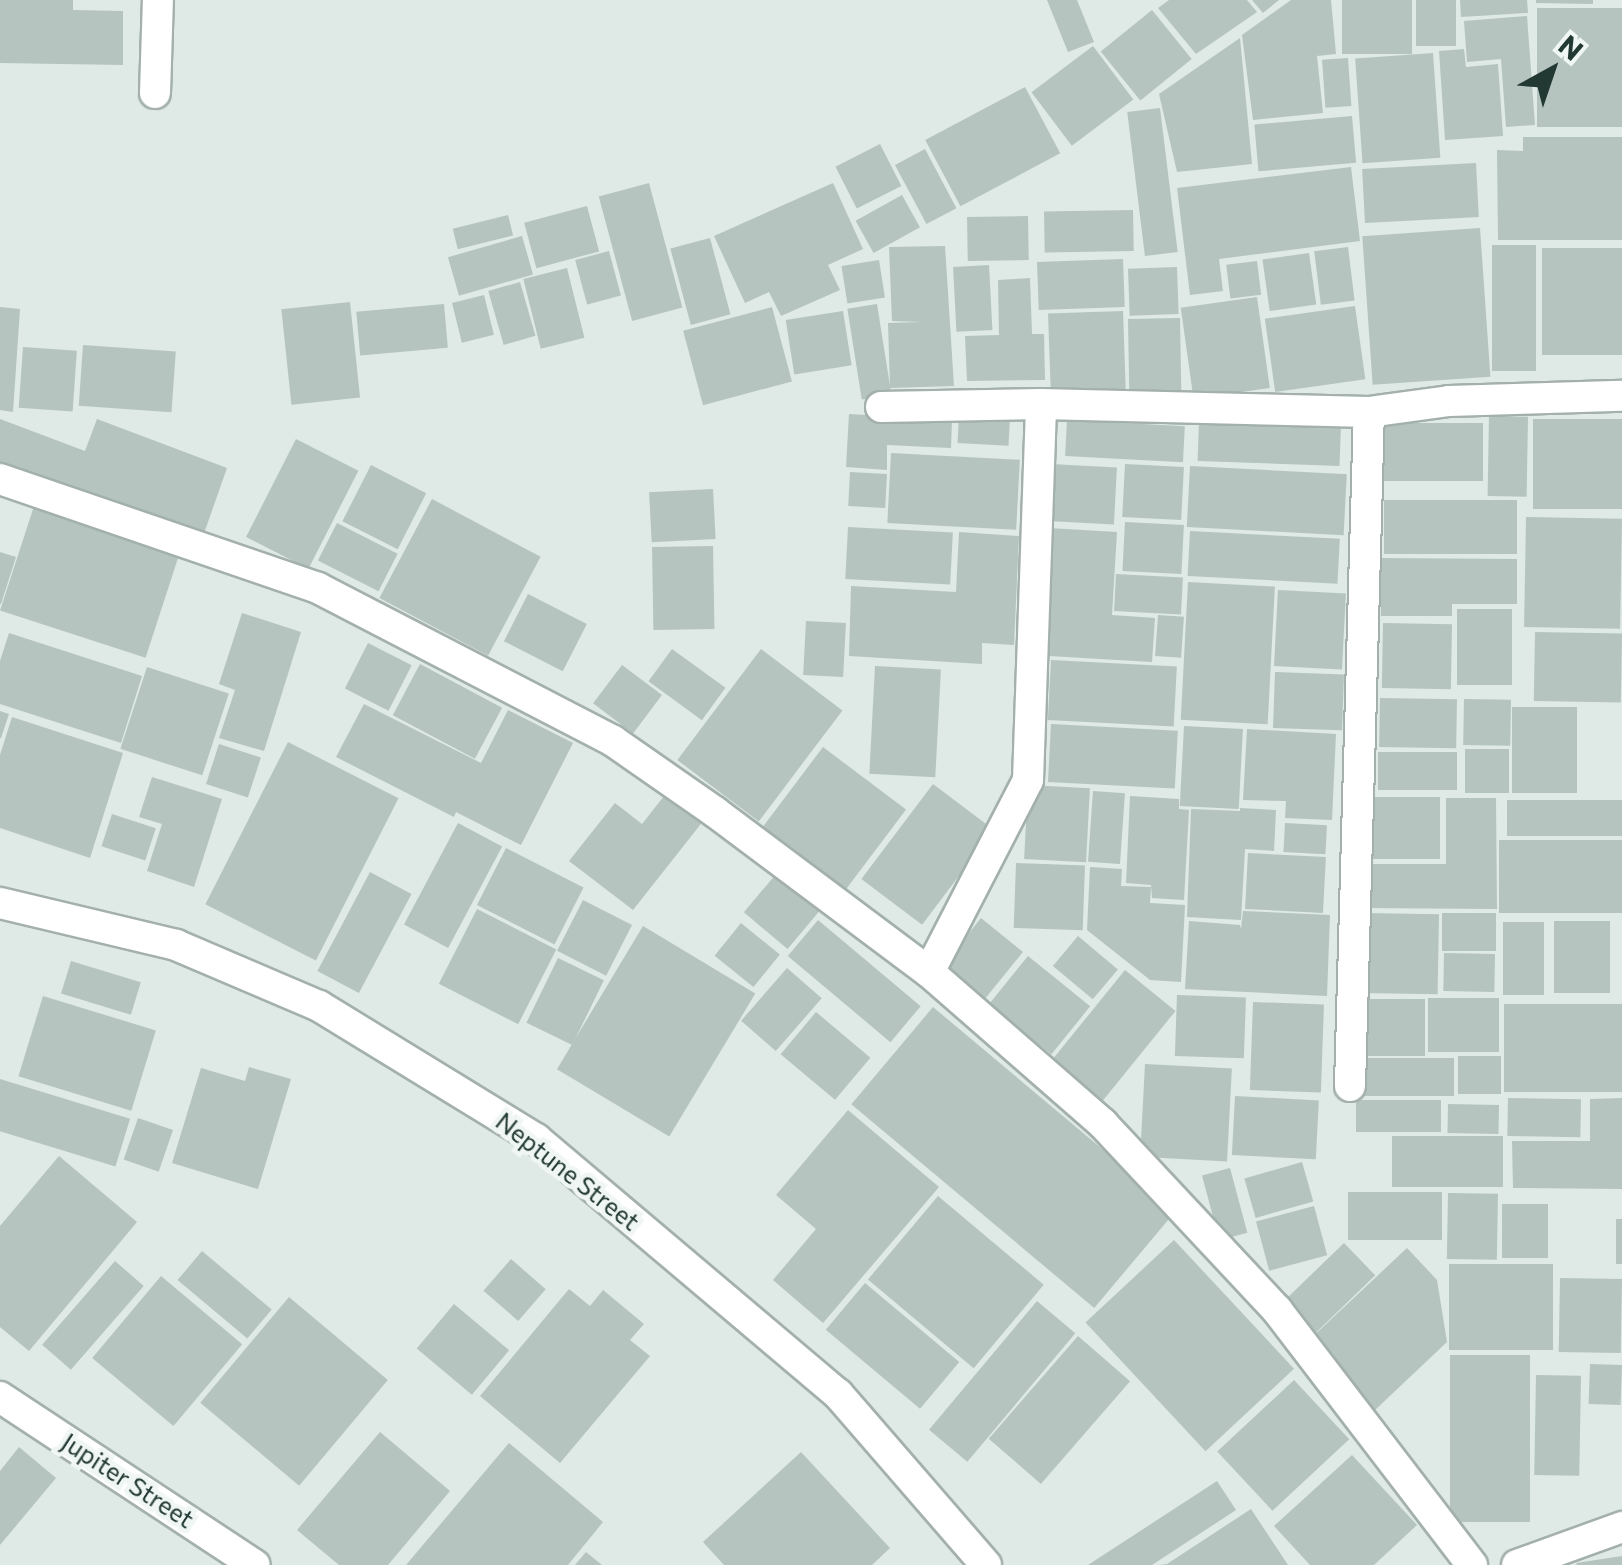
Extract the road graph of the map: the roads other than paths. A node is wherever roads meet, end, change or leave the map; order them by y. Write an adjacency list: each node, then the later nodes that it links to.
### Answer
1 (158, 0): 2 (street)
2 (155, 92)
3 (1622, 396): 6 (street)
4 (1041, 404): 5 (street); 6 (street); 9 (street)
5 (881, 406)
6 (1369, 412): 10 (street)
7 (0, 478): 9 (street)
8 (0, 903): 14 (street, Neptune Street)
9 (930, 972): 15 (street)
10 (1350, 1086)
11 (0, 1397): 13 (street, Jupiter Street)
12 (1622, 1527): 16 (street)
13 (255, 1565)
14 (986, 1565)
15 (1472, 1565)
16 (1516, 1565)

